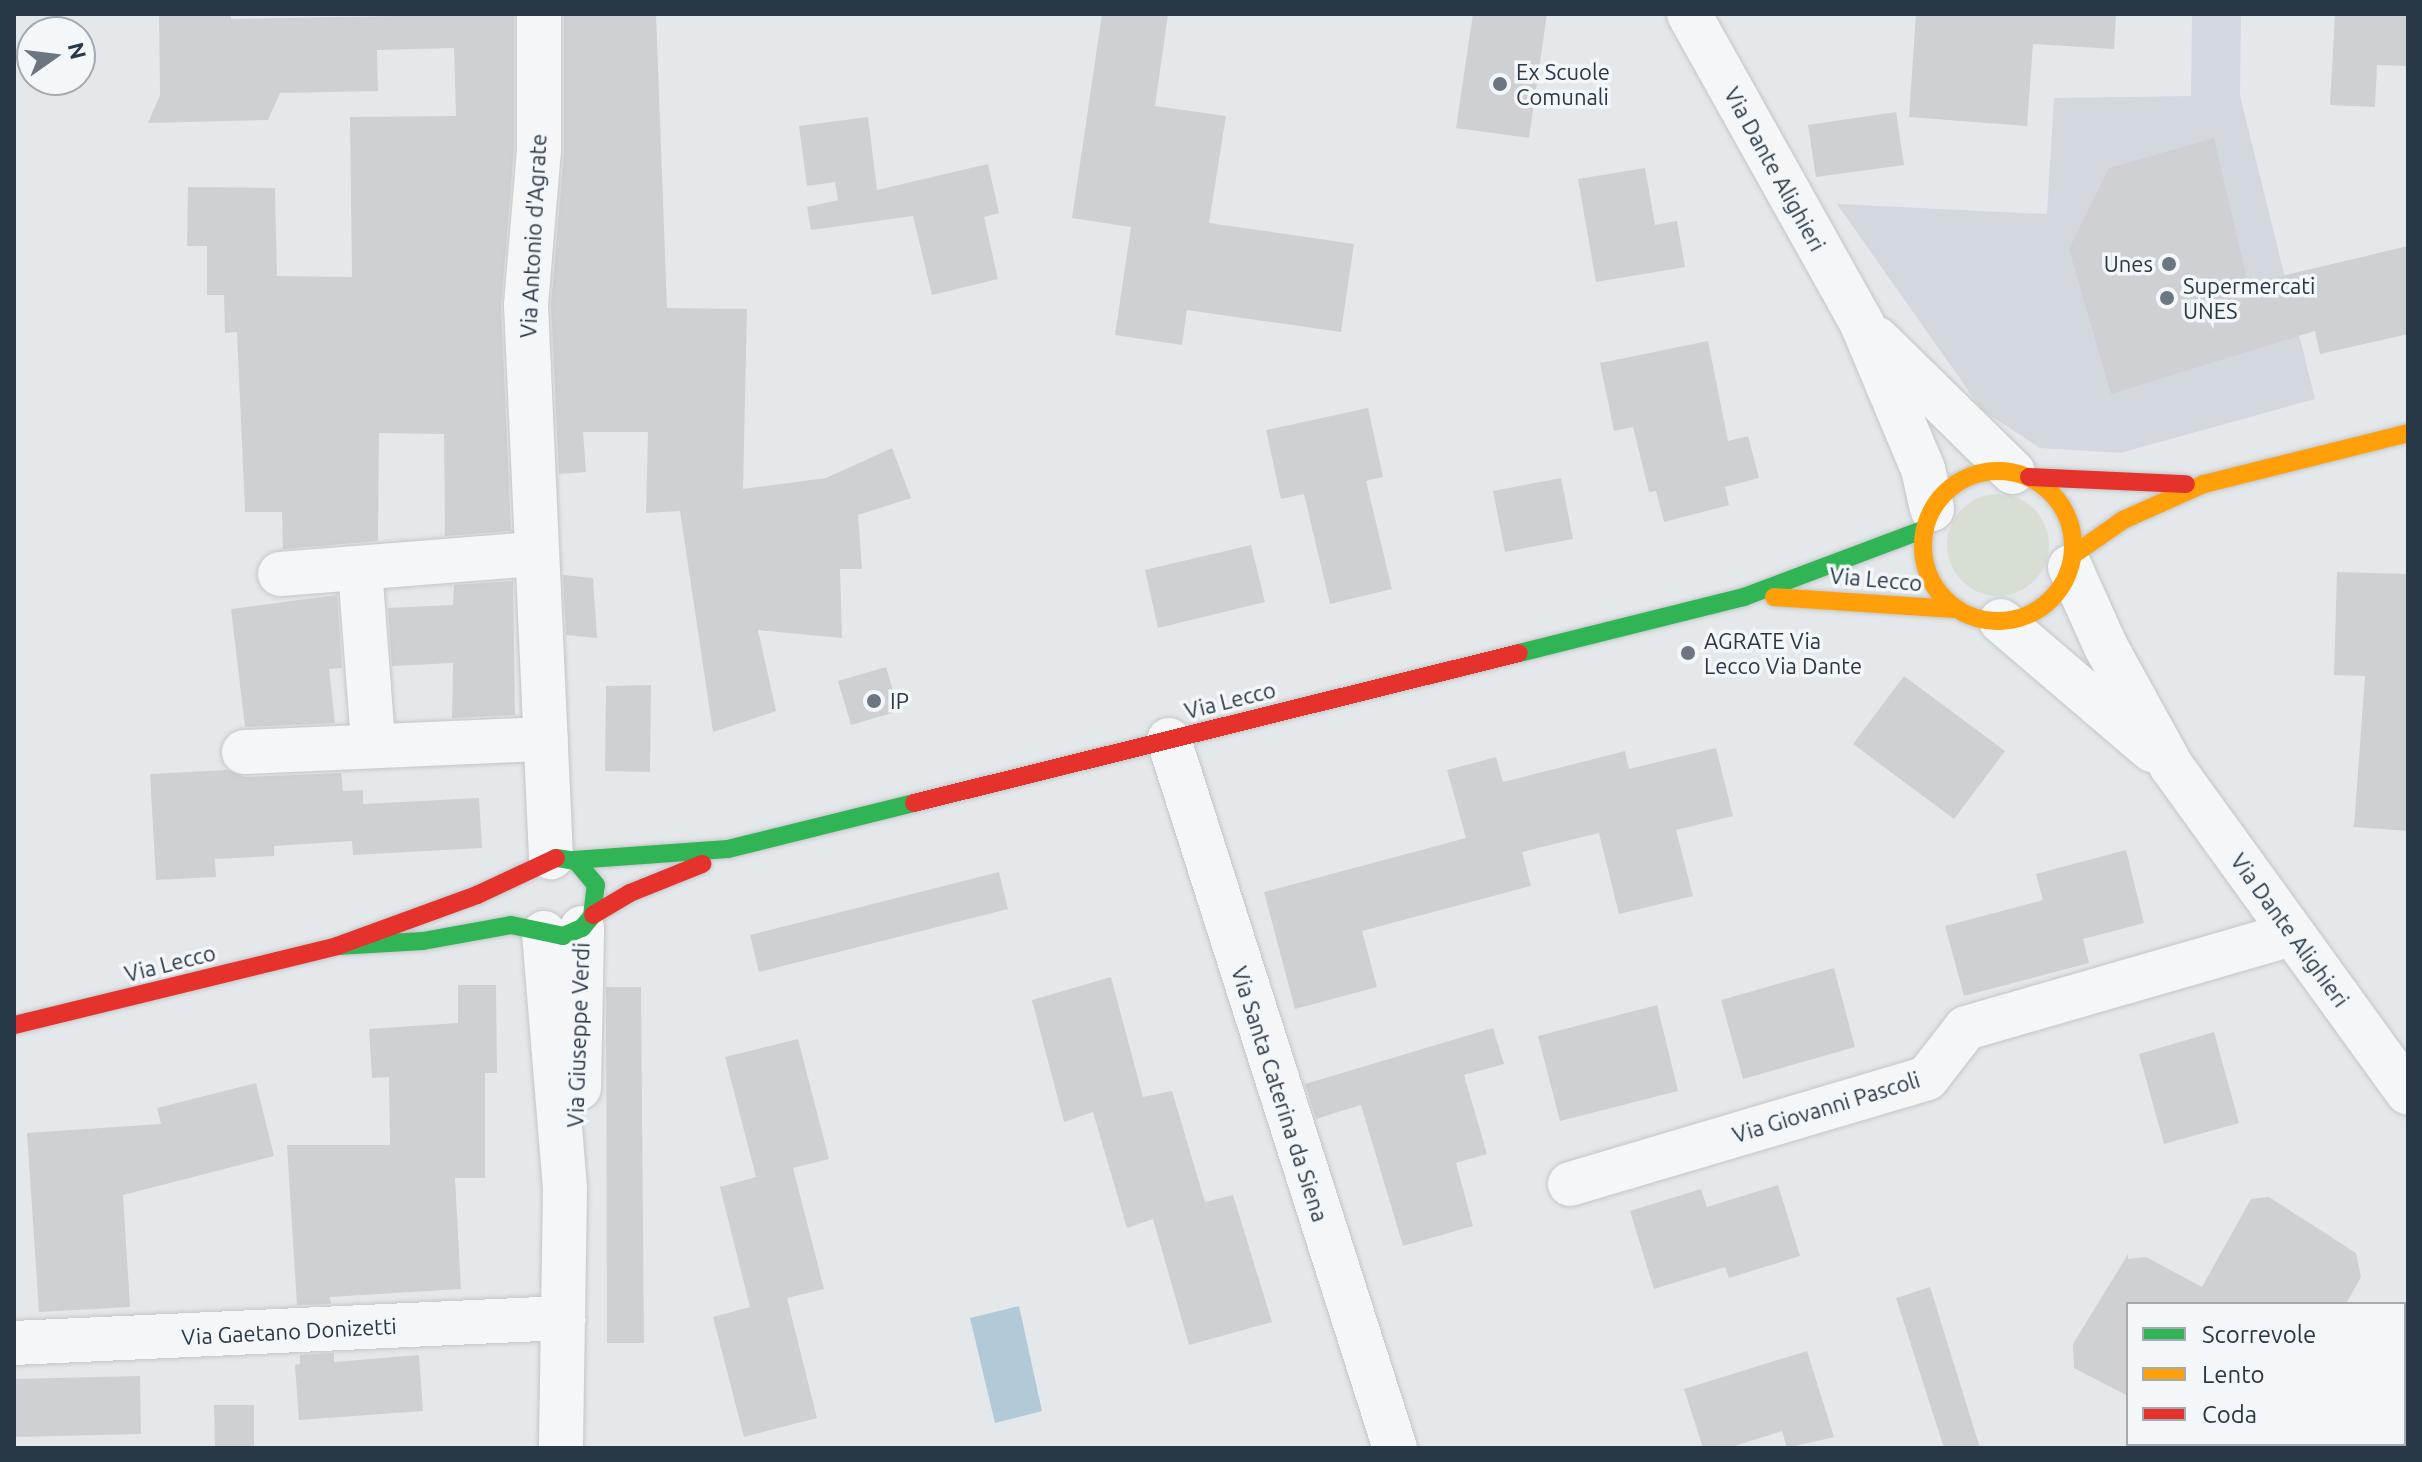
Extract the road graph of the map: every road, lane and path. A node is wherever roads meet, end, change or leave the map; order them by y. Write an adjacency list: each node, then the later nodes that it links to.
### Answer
1 (539, 14): 8 (street, Via Antonio d'Agrate)
2 (1689, 14): 3 (street, Via Dante Alighieri)
3 (1862, 324): 5 (street, Via Dante Alighieri); 7 (street, Via Dante Alighieri)
4 (2408, 433): 6 (street)
5 (2021, 474): 6 (street); 7 (street); 9 (street)
6 (2204, 484): 9 (street)
7 (1929, 519): 12 (street, Via Lecco); 13 (street)
8 (534, 554): 10 (street); 15 (street, Via Antonio d'Agrate)
9 (2072, 561): 14 (street); 19 (street, Via Dante Alighieri)
10 (360, 569): 11 (street); 17 (street)
11 (280, 574)
12 (1744, 597): 13 (street, Via Lecco); 16 (street, Via Lecco)
13 (1957, 609): 14 (street)
14 (2001, 621): 19 (street, Via Dante Alighieri)
15 (546, 739): 17 (street); 21 (street, Via Antonio d'Agrate)
16 (1169, 740): 20 (street, Via Lecco); 31 (street, Via Santa Caterina da Siena)
17 (373, 743): 18 (street)
18 (244, 752)
19 (2172, 767): 23 (street, Via Dante Alighieri)
20 (728, 849): 21 (street, Via Lecco); 22 (street, Via Lecco)
21 (551, 863): 22 (street); 22 (street); 24 (street, Via Lecco)
22 (549, 919): 24 (street, Via Lecco); 28 (street, Via Giuseppe Verdi)
23 (2292, 934): 26 (street, Via Dante Alighieri); 27 (street, Via Giovanni Pascoli)
24 (337, 946): 25 (street, Via Lecco)
25 (14, 1025)
26 (2408, 1093)
27 (1570, 1184)
28 (563, 1318): 29 (street, Via Gaetano Donizetti); 30 (street, Via Giuseppe Verdi)
29 (14, 1343)
30 (561, 1448)
31 (1395, 1448)

